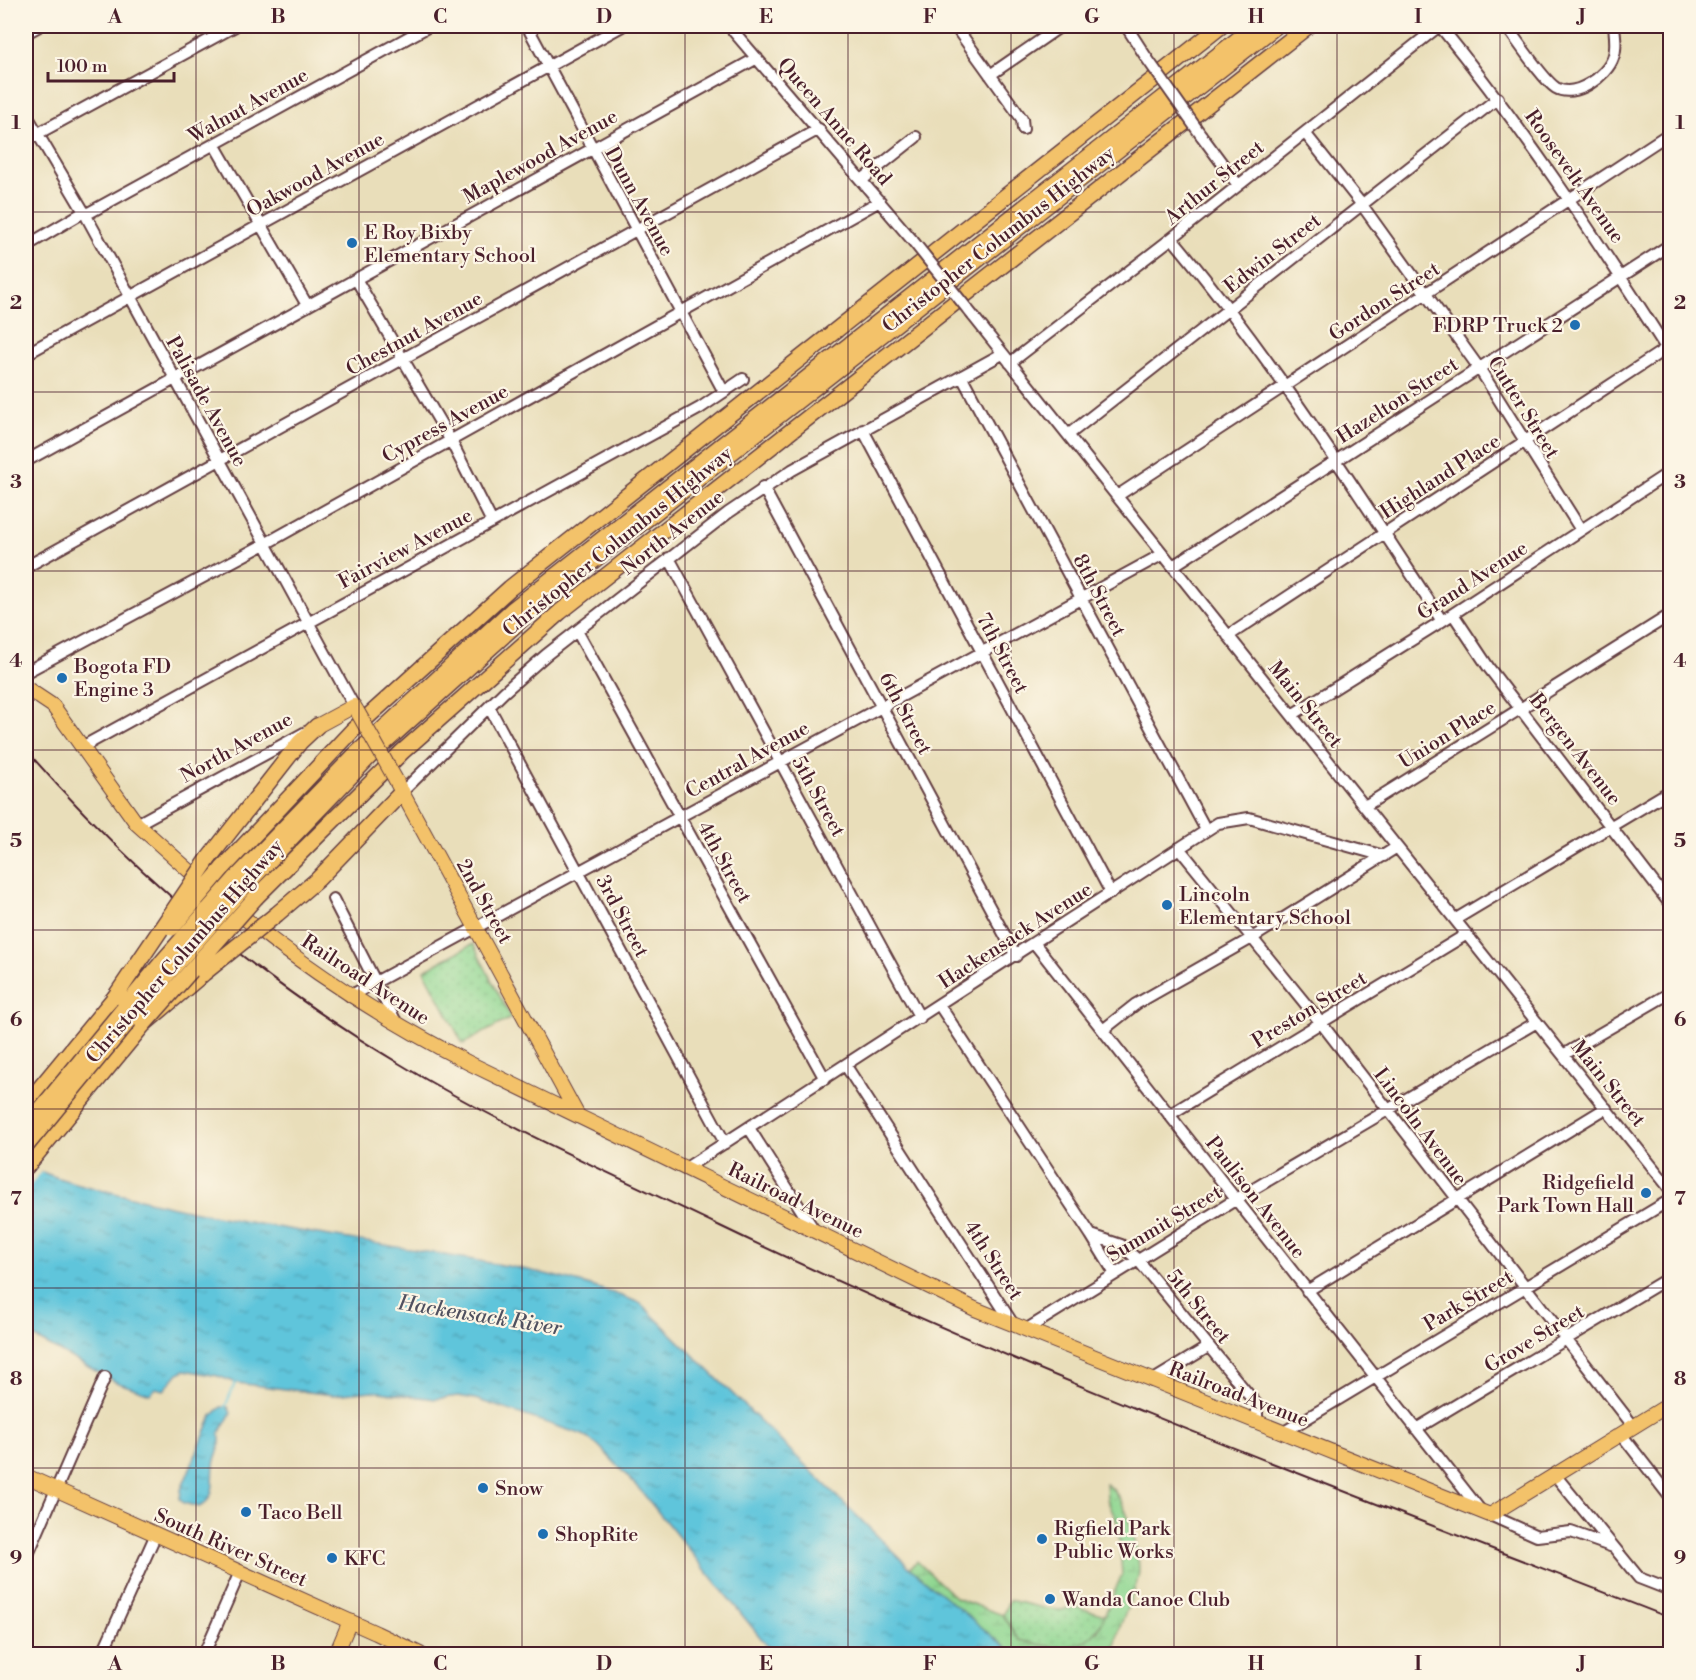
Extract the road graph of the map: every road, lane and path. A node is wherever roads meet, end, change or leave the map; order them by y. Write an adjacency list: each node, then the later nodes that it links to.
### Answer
1 (39, 26): 17 (street)
2 (234, 26): 27 (street)
3 (429, 26): 30 (street, Walnut Avenue)
4 (527, 26): 19 (street, Dunn Avenue)
5 (622, 26): 19 (street, Oakwood Avenue)
6 (729, 26): 18 (street, Queen Anne Road)
7 (955, 26): 20 (street)
8 (1061, 26): 20 (street)
9 (1126, 26): 33 (street, bridge)
10 (1221, 26): 121 (highway, Christopher Columbus Highway, bridge)
11 (1256, 26): 108 (highway, Christopher Columbus Highway)
12 (1276, 26): 108 (highway, Christopher Columbus Highway)
13 (1308, 26): 108 (highway, Christopher Columbus Highway)
14 (1439, 26): 21 (street, Roosevelt Avenue); 25 (street, Arthur Street)
15 (1506, 26): 16 (street)
16 (1614, 26)
17 (26, 33)
18 (757, 58): 23 (street, Queen Anne Road); 31 (street, Maplewood Avenue)
19 (549, 66): 31 (street, Dunn Avenue); 38 (street, Oakwood Avenue)
20 (990, 75): 24 (street)
21 (1498, 98): 34 (street, Roosevelt Avenue); 36 (street, Edwin Street)
22 (26, 114): 27 (street, Palisade Avenue)
23 (819, 129): 32 (street, Queen Anne Road); 39 (street, Chestnut Avenue)
24 (1023, 129)
25 (1305, 133): 33 (street, Arthur Street); 36 (street, Cutter Street)
26 (1671, 133): 34 (street, Gordon Street)
27 (36, 134): 29 (street); 37 (street, Palisade Avenue)
28 (916, 137): 32 (street)
29 (26, 140)
30 (214, 144): 37 (street, Walnut Avenue); 38 (street)
31 (591, 148): 39 (street, Dunn Avenue); 45 (street, Maplewood Avenue)
32 (862, 180): 35 (street, Queen Anne Road)
33 (1238, 184): 40 (street, Arthur Street)
34 (1571, 199): 44 (street, Roosevelt Avenue); 46 (street, Gordon Street)
35 (880, 201): 41 (street, Queen Anne Road); 50 (street, Cypress Avenue)
36 (1362, 205): 46 (street, Cutter Street); 49 (street, Edwin Street)
37 (84, 214): 43 (street, Walnut Avenue); 47 (street, Palisade Avenue)
38 (260, 224): 47 (street, Oakwood Avenue); 48 (street)
39 (636, 230): 50 (street, Dunn Avenue); 54 (street, Chestnut Avenue)
40 (1172, 238): 49 (street); 53 (street, Arthur Street)
41 (913, 241): 53 (street, Main Street, bridge)
42 (1671, 245): 44 (street, Hazelton Street)
43 (26, 246)
44 (1621, 277): 51 (street, Roosevelt Avenue); 55 (street, Hazelton Street)
45 (356, 279): 48 (street, Maplewood Avenue); 54 (street)
46 (1426, 294): 55 (street, Cutter Street); 59 (street, Gordon Street)
47 (130, 296): 52 (street, Oakwood Avenue); 57 (street, Palisade Avenue)
48 (307, 306): 57 (street, Maplewood Avenue)
49 (1231, 308): 59 (street); 62 (street, Edwin Street)
50 (682, 312): 60 (street, Dunn Avenue); 63 (street, Cypress Avenue)
51 (1669, 349): 64 (street, Highland Place)
52 (26, 354)
53 (1006, 358): 56 (street, North Avenue); 62 (street, Main Street)
54 (403, 360): 63 (street); 67 (street, Chestnut Avenue)
55 (1479, 368): 64 (street, Cutter Street); 65 (street, Hazelton Street)
56 (963, 377): 61 (street, North Avenue); 79 (street, 8th Street)
57 (174, 379): 66 (street, Maplewood Avenue); 67 (street, Palisade Avenue)
58 (743, 380): 60 (street, Fairview Avenue)
59 (1287, 386): 65 (street); 70 (street, Gordon Street)
60 (724, 392): 71 (street, Fairview Avenue)
61 (863, 430): 69 (street, North Avenue); 86 (street, 7th Street)
62 (1068, 435): 70 (street, Main Street)
63 (451, 441): 71 (street); 74 (street, Cypress Avenue)
64 (1525, 441): 72 (street, Cutter Street); 73 (street, Highland Place)
65 (1337, 460): 73 (street); 77 (street, Hazelton Street)
66 (26, 462)
67 (220, 462): 74 (street, Palisade Avenue); 78 (street, Chestnut Avenue)
68 (1671, 472): 72 (street, Grand Avenue)
69 (764, 488): 76 (street, North Avenue); 90 (street, 6th Street)
70 (1117, 496): 75 (street, Main Street)
71 (492, 522): 83 (street, Fairview Avenue)
72 (1581, 530): 80 (street, Grand Avenue)
73 (1385, 533): 82 (street); 85 (street, Highland Place)
74 (265, 544): 83 (street, Palisade Avenue); 87 (street, Cypress Avenue)
75 (1163, 554): 77 (street, Main Street); 79 (street, Central Avenue)
76 (669, 558): 84 (street, North Avenue); 96 (street, 5th Street)
77 (1173, 566): 85 (street, Main Street)
78 (26, 567)
79 (1080, 597): 86 (street, Central Avenue); 103 (street, 8th Street)
80 (1453, 614): 82 (street, Grand Avenue); 91 (street, Bergen Avenue)
81 (1671, 615): 91 (street, Union Place)
82 (1442, 621): 93 (street, Grand Avenue)
83 (306, 622): 92 (street, Palisade Avenue); 95 (street, Fairview Avenue)
84 (577, 631): 89 (street, North Avenue); 100 (street, 4th Street)
85 (1228, 636): 93 (street, Main Street)
86 (982, 651): 90 (street, Central Avenue); 109 (street, 7th Street)
87 (26, 672)
88 (26, 688): 95 (main road, Railroad Avenue)
89 (489, 706): 97 (street, North Avenue); 107 (street, 3rd Street)
90 (882, 706): 96 (street, Central Avenue); 117 (street, 6th Street)
91 (1522, 708): 99 (street, Union Place); 102 (street, Bergen Avenue)
92 (356, 709): 94 (main road, North Avenue); 97 (main road, 2nd Street, bridge)
93 (1292, 715): 99 (street, Main Street)
94 (316, 726): 101 (street, North Avenue); 121 (highway, bridge)
95 (82, 747): 101 (main road, Railroad Avenue)
96 (780, 761): 100 (street, Central Avenue); 123 (street, 5th Street)
97 (400, 787): 113 (main road, 2nd Street); 126 (highway, bridge)
98 (1671, 791): 102 (street)
99 (1365, 806): 104 (street, Main Street)
100 (679, 816): 107 (street, Central Avenue); 131 (street, 4th Street)
101 (137, 824): 120 (main road, Railroad Avenue)
102 (1611, 824): 111 (street, Bergen Avenue); 112 (street)
103 (1206, 830): 105 (street, Hackensack Avenue); 106 (street, Hackensack Avenue)
104 (1398, 847): 106 (street); 112 (street, Main Street)
105 (1179, 848): 109 (street, Hackensack Avenue); 115 (street, Lincoln Avenue)
106 (1384, 856): 115 (street)
107 (578, 871): 113 (street, Central Avenue); 139 (street, 3rd Street)
108 (245, 888): 126 (highway, Christopher Columbus Highway, bridge); 137 (highway, Christopher Columbus Highway, bridge); 140 (highway, Christopher Columbus Highway, bridge)
109 (1111, 893): 116 (street, Hackensack Avenue)
110 (333, 899): 118 (street)
111 (1671, 904)
112 (1456, 920): 114 (street, Main Street)
113 (477, 927): 118 (street, Central Avenue); 136 (main road, 2nd Street)
114 (1467, 934): 124 (street, Main Street); 125 (street, Preston Street)
115 (1252, 938): 125 (street, Lincoln Avenue); 128 (street)
116 (1035, 944): 117 (street, Hackensack Avenue); 128 (street, Paulison Avenue)
117 (1017, 956): 122 (street, Hackensack Avenue)
118 (376, 981): 120 (street, Central Avenue); 127 (street)
119 (1671, 993): 129 (street)
120 (350, 996): 127 (main road, Railroad Avenue)
121 (115, 997): 132 (highway, Christopher Columbus Highway)
122 (940, 1006): 123 (street, Hackensack Avenue); 148 (street)
123 (920, 1018): 130 (street, Hackensack Avenue)
124 (1537, 1022): 129 (street, Main Street); 134 (street, Summit Street)
125 (1320, 1023): 134 (street, Lincoln Avenue); 135 (street, Preston Street)
126 (143, 1025): 141 (highway, Christopher Columbus Highway)
127 (397, 1025): 136 (main road, Railroad Avenue)
128 (1103, 1030): 135 (street, Paulison Avenue)
129 (1563, 1055): 133 (street, Main Street)
130 (846, 1066): 131 (street, Hackensack Avenue); 154 (street, 4th Street)
131 (825, 1079): 138 (street, Hackensack Avenue)
132 (26, 1105)
133 (1606, 1108): 143 (street, Main Street); 145 (street)
134 (1387, 1111): 144 (street, Summit Street); 145 (street, Lincoln Avenue)
135 (1169, 1114): 144 (street, Paulison Avenue)
136 (578, 1116): 142 (main road, Railroad Avenue)
137 (26, 1127)
138 (749, 1128): 139 (street, Hackensack Avenue); 147 (street)
139 (725, 1143): 142 (street, Hackensack Avenue)
140 (26, 1146)
141 (26, 1167)
142 (686, 1168): 147 (main road, Railroad Avenue)
143 (1671, 1189)
144 (1235, 1200): 149 (street, Summit Street); 153 (street, Paulison Avenue)
145 (1455, 1200): 152 (street, Lincoln Avenue); 153 (street)
146 (1671, 1200): 152 (street, Park Street)
147 (814, 1230): 154 (main road, Railroad Avenue)
148 (1091, 1235): 149 (street, 5th Street); 150 (street)
149 (1138, 1260): 150 (street, Summit Street); 157 (street, 5th Street)
150 (1115, 1274): 155 (street, Summit Street)
151 (1671, 1277): 156 (street, Grove Street)
152 (1524, 1287): 156 (street, Lincoln Avenue); 159 (street, Park Street)
153 (1307, 1291): 159 (street, Paulison Avenue)
154 (1013, 1324): 155 (main road, Railroad Avenue)
155 (1027, 1329): 160 (main road, Railroad Avenue)
156 (1566, 1340): 163 (street, Lincoln Avenue); 164 (street, Grove Street)
157 (1208, 1347): 160 (street); 162 (street, 5th Street)
158 (105, 1377): 170 (street)
159 (1375, 1377): 164 (street, Paulison Avenue); 165 (street, Park Street)
160 (1152, 1381): 162 (main road, Railroad Avenue)
161 (1671, 1404): 163 (main road)
162 (1257, 1421): 165 (main road, Railroad Avenue)
163 (1634, 1426): 166 (main road)
164 (1416, 1429): 169 (street, Paulison Avenue)
165 (1284, 1432): 172 (main road, Railroad Avenue)
166 (1621, 1434): 167 (main road); 171 (street)
167 (1555, 1475): 173 (main road); 175 (street)
168 (26, 1476): 170 (main road, South River Street)
169 (1453, 1476): 172 (street); 173 (street, Paulison Avenue)
170 (56, 1489): 174 (main road, South River Street); 176 (street)
171 (1671, 1497)
172 (1449, 1498): 173 (main road, Railroad Avenue)
173 (1486, 1513): 175 (street)
174 (156, 1534): 177 (main road, South River Street); 180 (street)
175 (1614, 1547): 178 (street)
176 (26, 1559)
177 (240, 1572): 179 (main road, South River Street); 181 (street)
178 (1671, 1590)
179 (350, 1621): 182 (main road); 183 (main road, South River Street)
180 (102, 1654)
181 (204, 1654)
182 (336, 1654)
183 (420, 1654)

